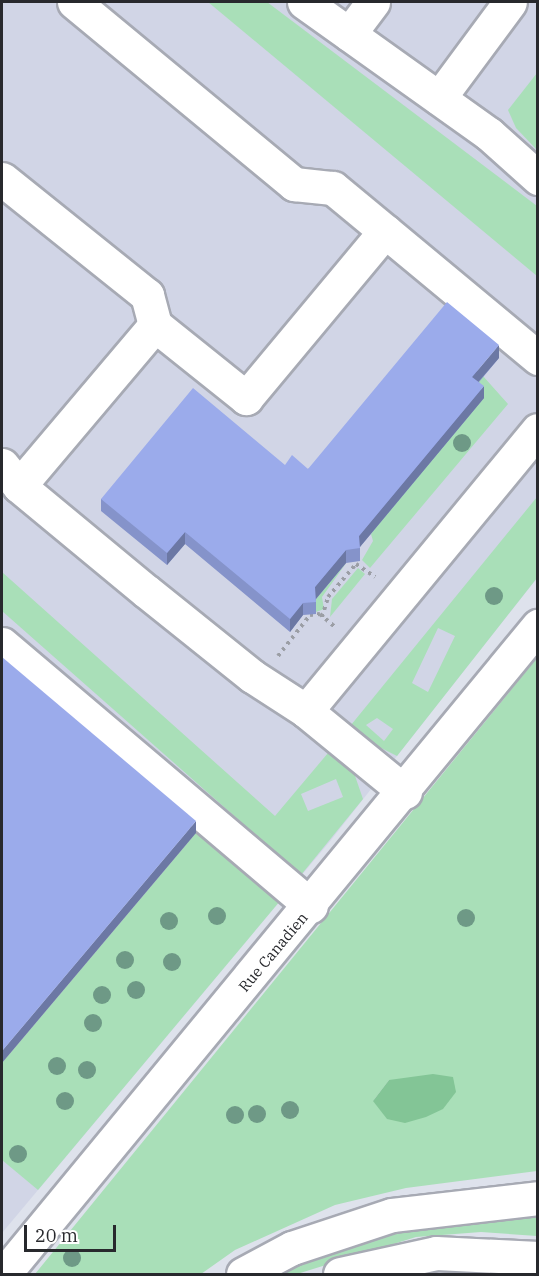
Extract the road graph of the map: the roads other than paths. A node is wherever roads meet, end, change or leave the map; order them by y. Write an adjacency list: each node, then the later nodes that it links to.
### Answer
1 (74, 2): 9 (main road)
2 (304, 2): 5 (main road)
3 (373, 2): 5 (main road)
4 (510, 2): 6 (main road)
5 (349, 34): 6 (main road)
6 (439, 98): 7 (main road)
7 (537, 178)
8 (2, 179): 10 (main road)
9 (385, 231): 10 (main road); 11 (main road)
10 (155, 325): 13 (main road)
11 (537, 358)
12 (537, 430): 16 (main road)
13 (10, 475): 16 (main road)
14 (537, 626): 17 (main road, Rue Canadien)
15 (2, 645): 18 (main road)
16 (306, 711): 17 (main road)
17 (405, 792): 18 (main road, Rue Canadien)
18 (311, 906): 20 (main road, Rue Canadien)
19 (537, 1198): 22 (main road)
20 (8, 1256)
21 (537, 1258): 23 (main road)
22 (243, 1275)
23 (340, 1275)

